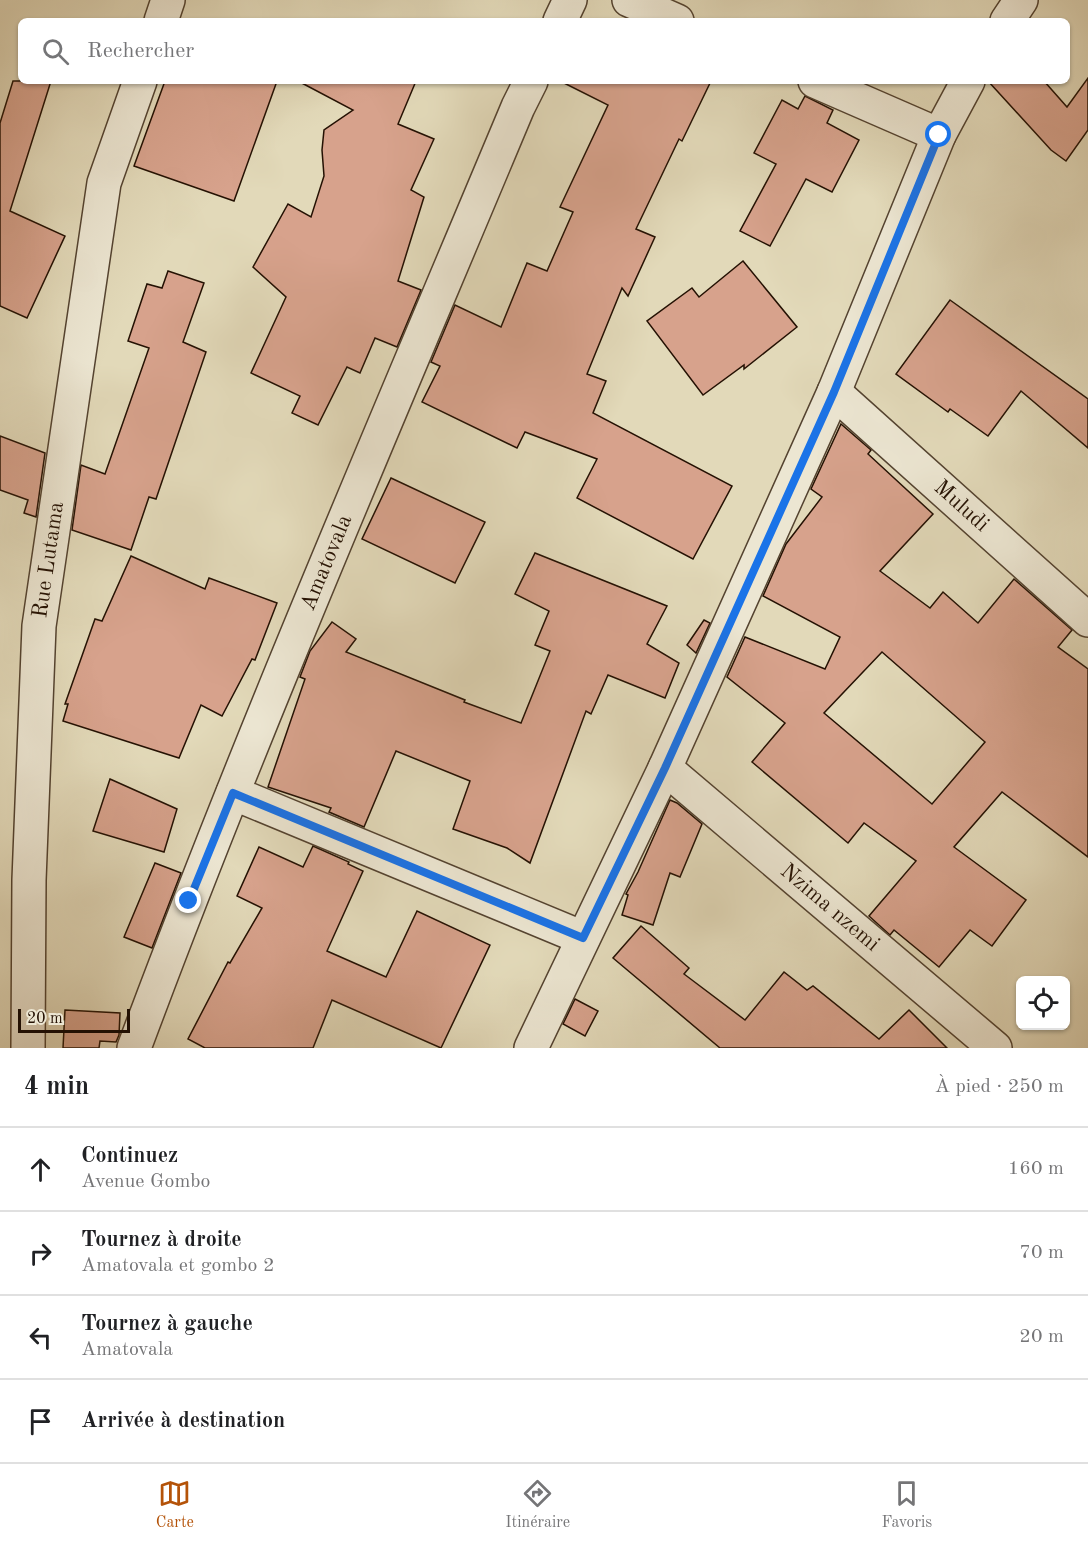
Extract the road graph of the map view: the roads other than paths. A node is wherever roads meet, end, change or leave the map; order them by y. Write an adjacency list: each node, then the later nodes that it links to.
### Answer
1 (168, 0): 5 (street)
2 (570, 0): 6 (street)
3 (629, 0): 7 (street)
4 (1021, 0): 8 (street)
5 (162, 18)
6 (561, 18)
7 (670, 18)
8 (1009, 18)
9 (139, 84): 19 (street, Rue Lutama)
10 (530, 84): 17 (street, Amatovala)
11 (822, 84): 13 (street)
12 (966, 84): 13 (street)
13 (939, 135): 14 (street)
14 (834, 392): 15 (street, Muludi); 16 (street)
15 (1088, 620)
16 (665, 768): 18 (street); 22 (street, Nzima nzemi)
17 (233, 793): 18 (street); 20 (street, Amatovala)
18 (583, 938): 21 (street)
19 (28, 1048)
20 (134, 1048)
21 (531, 1048)
22 (995, 1048)

